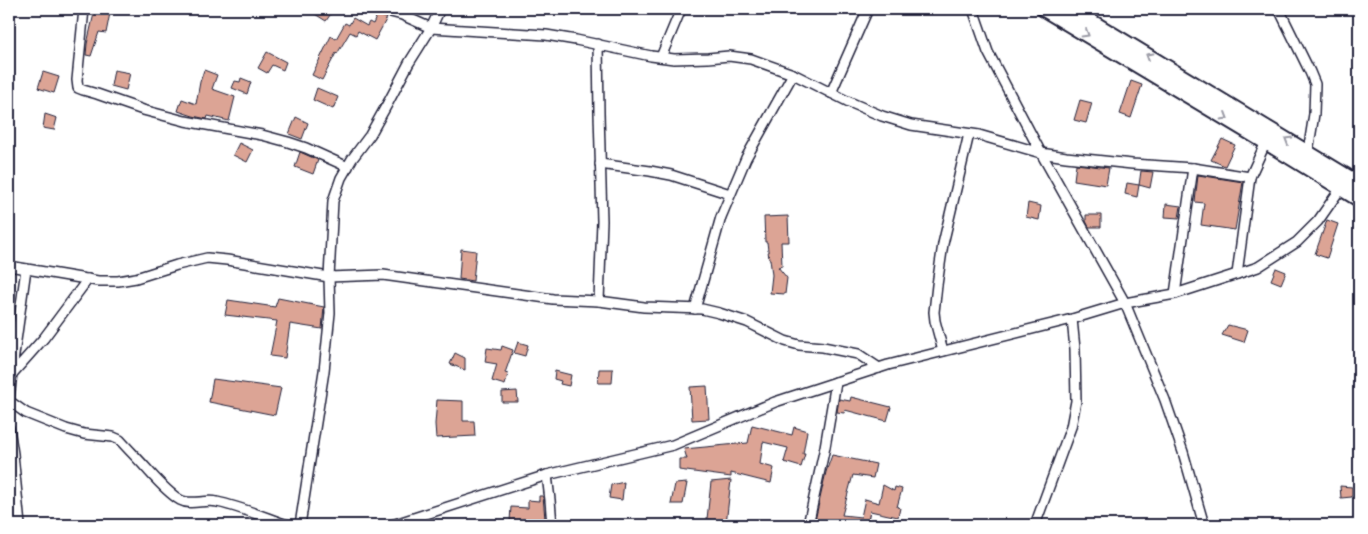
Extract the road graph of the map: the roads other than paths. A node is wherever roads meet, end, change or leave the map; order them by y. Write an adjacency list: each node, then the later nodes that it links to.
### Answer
1 (84, 9): 20 (street)
2 (379, 9): 10 (street)
3 (440, 9): 10 (street)
4 (681, 9): 12 (street)
5 (868, 9): 14 (street)
6 (973, 9): 18 (street)
7 (1044, 9): 16 (main road, one-way to 16)
8 (1070, 9): 17 (main road, one-way to 8)
9 (1279, 9): 17 (street)
10 (431, 28): 11 (street); 20 (street)
11 (598, 44): 12 (street); 19 (street)
12 (661, 57): 13 (street)
13 (793, 74): 14 (street); 25 (street)
14 (831, 93): 15 (street)
15 (970, 134): 18 (street); 37 (street)
16 (1266, 142): 22 (street); 24 (main road)
17 (1308, 152): 23 (main road)
18 (1041, 153): 21 (street); 34 (street)
19 (600, 164): 25 (street); 33 (street)
20 (348, 167): 30 (street)
21 (1193, 168): 22 (street); 32 (street)
22 (1250, 177): 29 (street)
23 (1359, 184)
24 (1341, 188): 26 (main road); 29 (street)
25 (730, 194): 35 (street)
26 (1359, 200)
27 (9, 266): 28 (street)
28 (26, 269): 31 (street); 38 (street)
29 (1237, 274): 32 (street)
30 (329, 277): 31 (street); 33 (street); 47 (street)
31 (88, 279): 40 (street)
32 (1175, 294): 34 (street)
33 (599, 301): 35 (street)
34 (1125, 303): 36 (street); 52 (street)
35 (695, 309): 39 (street)
36 (1072, 319): 37 (street); 51 (street)
37 (943, 351): 39 (street)
38 (11, 354): 40 (street)
39 (879, 368): 41 (street)
40 (10, 376): 42 (street)
41 (836, 382): 44 (street); 50 (street)
42 (9, 400): 46 (street)
43 (9, 428): 45 (street)
44 (547, 475): 48 (street); 49 (street)
45 (20, 525)
46 (286, 525)
47 (300, 525)
48 (392, 525)
49 (552, 525)
50 (808, 525)
51 (1035, 525)
52 (1204, 525)

